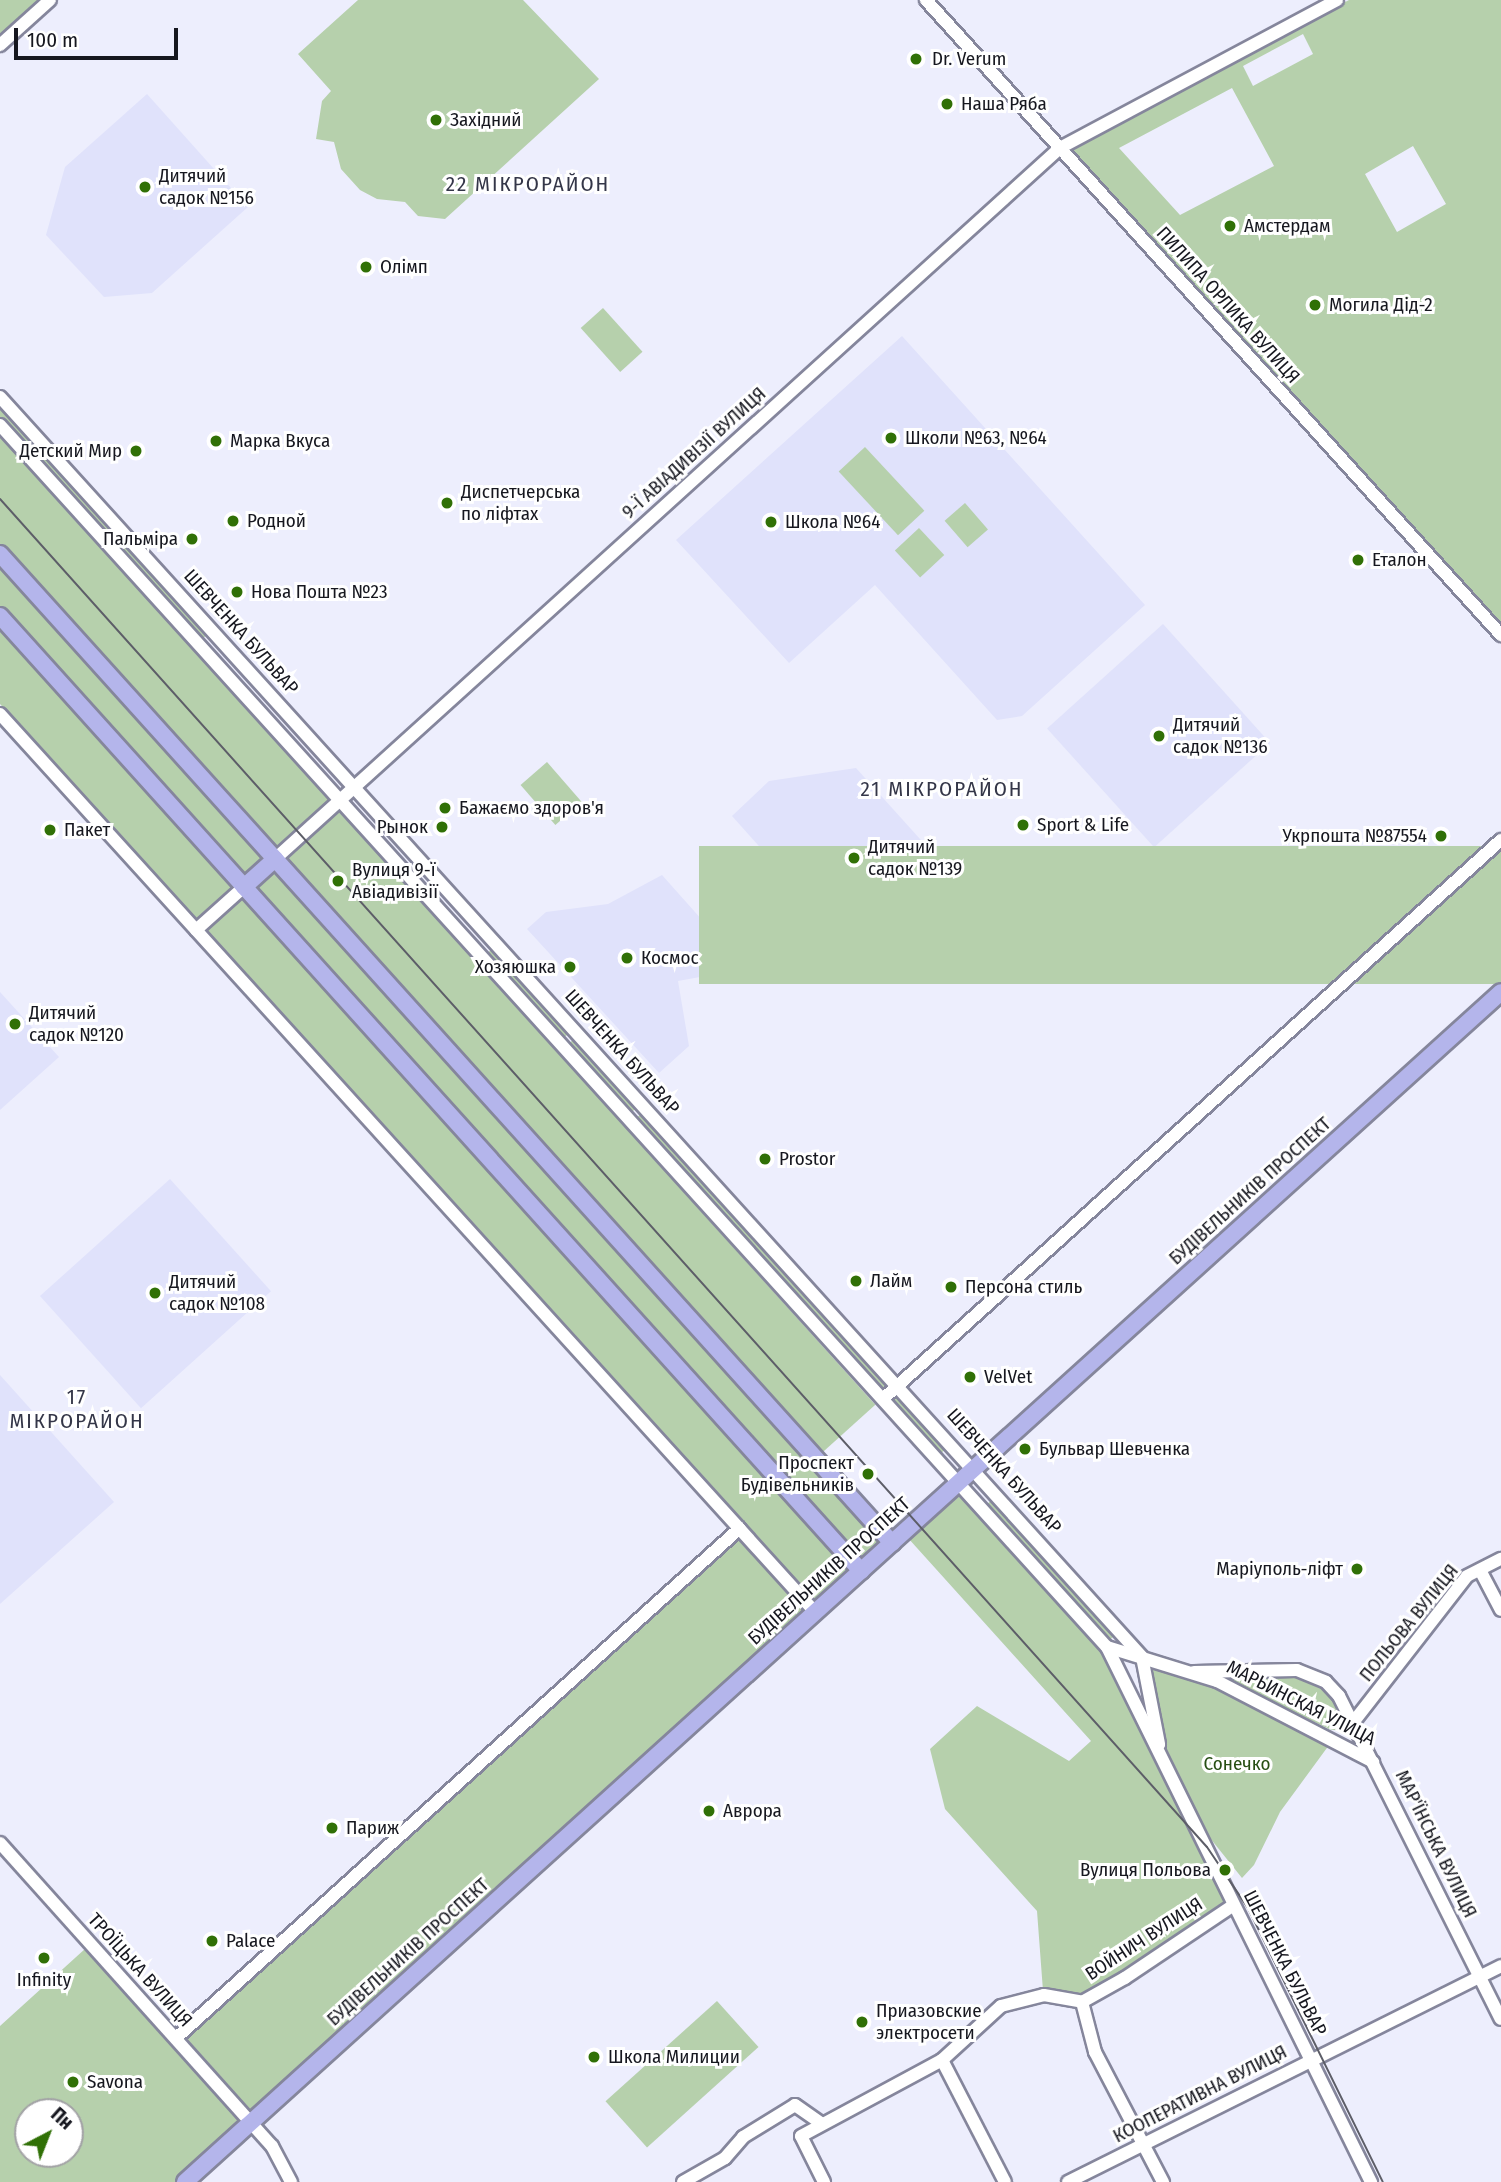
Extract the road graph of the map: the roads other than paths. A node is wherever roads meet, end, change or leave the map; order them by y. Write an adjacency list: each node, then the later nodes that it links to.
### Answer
1 (50, 0): 4 (street)
2 (926, 0): 5 (street, ПИЛИПА ОРЛИКА ВУЛИЦЯ)
3 (1337, 0): 5 (street, 9-Ї АВІАДИВІЗІЇ ВУЛИЦЯ)
4 (0, 45)
5 (1060, 148): 11 (street, ПИЛИПА ОРЛИКА ВУЛИЦЯ); 14 (street, 9-Ї АВІАДИВІЗІЇ ВУЛИЦЯ)
6 (0, 397): 10 (street, ШЕВЧЕНКА БУЛЬВАР)
7 (0, 425): 12 (street, ШЕВЧЕНКА БУЛЬВАР)
8 (0, 554): 17 (main road)
9 (0, 617): 18 (main road)
10 (215, 634): 12 (street); 14 (street, ШЕВЧЕНКА БУЛЬВАР)
11 (1501, 635)
12 (200, 647): 15 (street, ШЕВЧЕНКА БУЛЬВАР)
13 (0, 714): 19 (street)
14 (354, 788): 15 (street, 9-Ї АВІАДИВІЗІЇ ВУЛИЦЯ); 20 (street, ШЕВЧЕНКА БУЛЬВАР)
15 (339, 801): 17 (street, 9-Ї АВІАДИВІЗІЇ ВУЛИЦЯ); 21 (street, ШЕВЧЕНКА БУЛЬВАР)
16 (1501, 840): 23 (street)
17 (275, 859): 18 (main road); 28 (main road)
18 (244, 887): 19 (street); 31 (main road)
19 (196, 930): 27 (street)
20 (494, 942): 21 (street); 23 (street, ШЕВЧЕНКА БУЛЬВАР)
21 (480, 956): 24 (street, ШЕВЧЕНКА БУЛЬВАР)
22 (1501, 992): 25 (main road, БУДІВЕЛЬНИКІВ ПРОСПЕКТ)
23 (898, 1385): 24 (street); 25 (street, ШЕВЧЕНКА БУЛЬВАР)
24 (884, 1398): 26 (street, ШЕВЧЕНКА БУЛЬВАР)
25 (974, 1469): 26 (main road, БУДІВЕЛЬНИКІВ ПРОСПЕКТ); 35 (street, ШЕВЧЕНКА БУЛЬВАР)
26 (960, 1481): 28 (main road, БУДІВЕЛЬНИКІВ ПРОСПЕКТ); 34 (street, ШЕВЧЕНКА БУЛЬВАР)
27 (740, 1528): 33 (street); 46 (street)
28 (892, 1543): 31 (main road, БУДІВЕЛЬНИКІВ ПРОСПЕКТ)
29 (1501, 1559): 30 (street, ПОЛЬОВА ВУЛИЦЯ)
30 (1480, 1570): 32 (street); 37 (street, ПОЛЬОВА ВУЛИЦЯ)
31 (861, 1571): 33 (main road, БУДІВЕЛЬНИКІВ ПРОСПЕКТ)
32 (1501, 1610)
33 (816, 1612): 49 (main road, БУДІВЕЛЬНИКІВ ПРОСПЕКТ)
34 (1107, 1647): 35 (street, МАРЬИНСКАЯ УЛИЦА); 38 (street, ШЕВЧЕНКА БУЛЬВАР)
35 (1142, 1657): 36 (street, МАРЬИНСКАЯ УЛИЦА); 38 (street, ШЕВЧЕНКА БУЛЬВАР)
36 (1194, 1672): 37 (street, МАРЬИНСКАЯ УЛИЦА); 39 (street, МАРЬИНСКАЯ УЛИЦА)
37 (1355, 1720): 39 (street, МАРЬИНСКАЯ УЛИЦА)
38 (1162, 1762): 41 (street, ШЕВЧЕНКА БУЛЬВАР)
39 (1373, 1762): 43 (street, МАР'ЇНСЬКА ВУЛИЦЯ)
40 (0, 1843): 46 (street, ТРОЇЦЬКА ВУЛИЦЯ)
41 (1232, 1906): 44 (street, ВОЙНИЧ ВУЛИЦЯ); 48 (street, ШЕВЧЕНКА БУЛЬВАР)
42 (1501, 1966): 43 (street, КООПЕРАТИВНА ВУЛИЦЯ)
43 (1480, 1977): 45 (street, МАР'ЇНСЬКА ВУЛИЦЯ); 48 (street, КООПЕРАТИВНА ВУЛИЦЯ)
44 (1082, 2002): 47 (street, ВОЙНИЧ ВУЛИЦЯ); 51 (street)
45 (1501, 2020)
46 (176, 2038): 49 (street, ТРОЇЦЬКА ВУЛИЦЯ)
47 (943, 2060): 50 (street, ВОЙНИЧ ВУЛИЦЯ); 56 (street)
48 (1310, 2060): 51 (street, КООПЕРАТИВНА ВУЛИЦЯ); 59 (street, ШЕВЧЕНКА БУЛЬВАР)
49 (251, 2122): 52 (main road, БУДІВЕЛЬНИКІВ ПРОСПЕКТ); 53 (street, ТРОЇЦЬКА ВУЛИЦЯ)
50 (822, 2124): 54 (street); 55 (street, ВОЙНИЧ ВУЛИЦЯ)
51 (1143, 2144): 57 (street, КООПЕРАТИВНА ВУЛИЦЯ); 58 (street)
52 (185, 2182)
53 (291, 2182)
54 (683, 2182)
55 (824, 2182)
56 (1005, 2182)
57 (1068, 2182)
58 (1163, 2182)
59 (1371, 2182)

